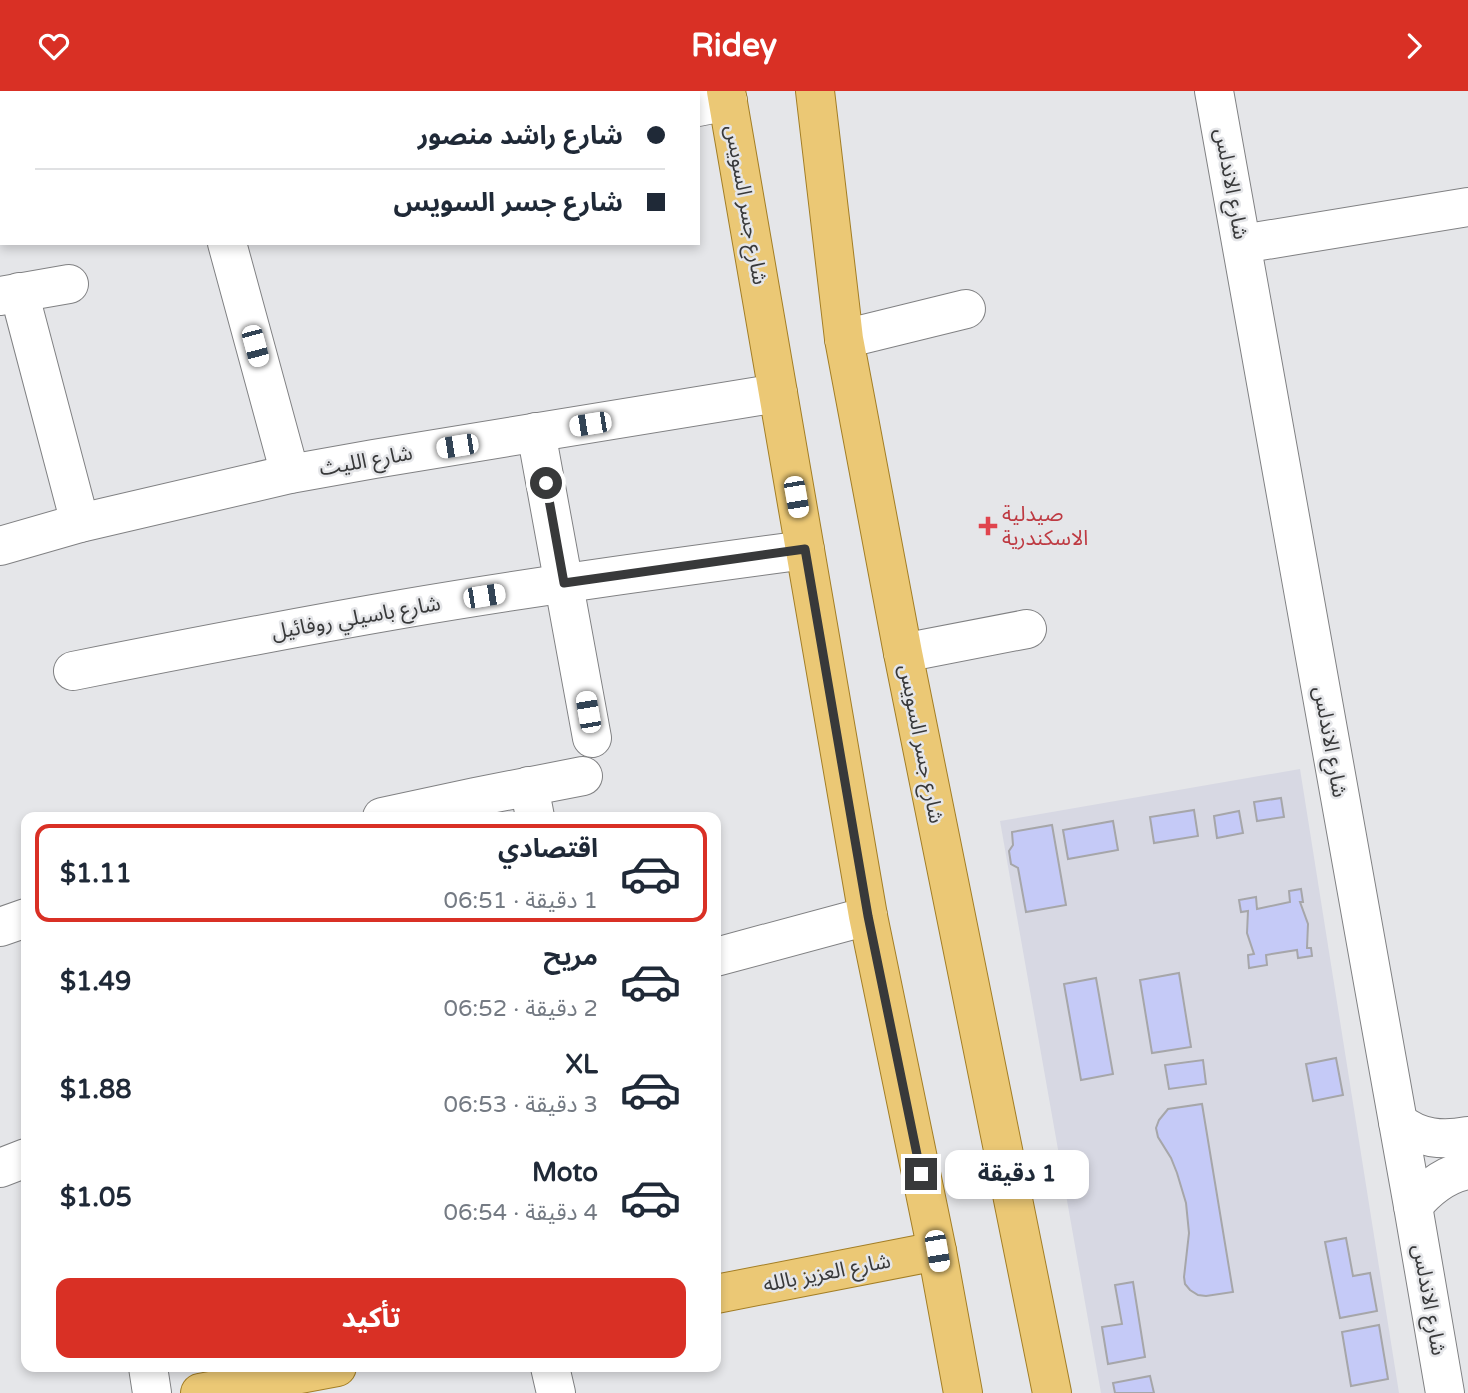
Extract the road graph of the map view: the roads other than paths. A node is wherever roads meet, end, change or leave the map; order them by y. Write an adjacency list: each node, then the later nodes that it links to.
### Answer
1 (816, 91): 10 (main road, شارع جسر السويس)
2 (1214, 91): 5 (street, شارع الاندلس)
3 (718, 100): 11 (main road, شارع جسر السويس)
4 (1468, 207): 5 (street)
5 (1242, 244): 29 (street, شارع الاندلس)
6 (228, 245): 13 (street)
7 (69, 284): 8 (street)
8 (10, 294): 14 (street)
9 (966, 309): 10 (street)
10 (844, 339): 19 (main road, شارع جسر السويس)
11 (778, 393): 12 (street, شارع الليث); 16 (main road, شارع جسر السويس)
12 (536, 432): 13 (street, شارع الليث); 17 (street)
13 (290, 474): 14 (street, شارع الليث)
14 (80, 523): 15 (street, شارع الليث)
15 (0, 546)
16 (805, 549): 17 (street, شارع باسيلي روفائيل); 25 (main road, شارع جسر السويس)
17 (564, 583): 20 (street, شارع باسيلي روفائيل); 21 (street)
18 (1027, 629): 19 (street)
19 (903, 653): 44 (main road, شارع جسر السويس)
20 (74, 671)
21 (592, 738)
22 (583, 776): 23 (street)
23 (532, 802): 24 (street)
24 (432, 812)
25 (868, 916): 28 (street); 35 (main road, شارع جسر السويس)
26 (21, 920): 27 (street)
27 (0, 927)
28 (721, 956)
29 (1398, 1122): 30 (street); 34 (street, شارع الاندلس)
30 (1468, 1136)
31 (21, 1160): 32 (street)
32 (0, 1168)
33 (1468, 1170): 34 (street)
34 (1413, 1206): 45 (street, شارع الاندلس)
35 (937, 1251): 36 (main road, شارع العزيز بالله); 43 (main road, شارع جسر السويس)
36 (721, 1293)
37 (149, 1372): 40 (street)
38 (311, 1372): 41 (main road)
39 (551, 1372): 42 (street)
40 (152, 1393)
41 (200, 1393)
42 (556, 1393)
43 (963, 1393)
44 (1052, 1393)
45 (1445, 1393)

